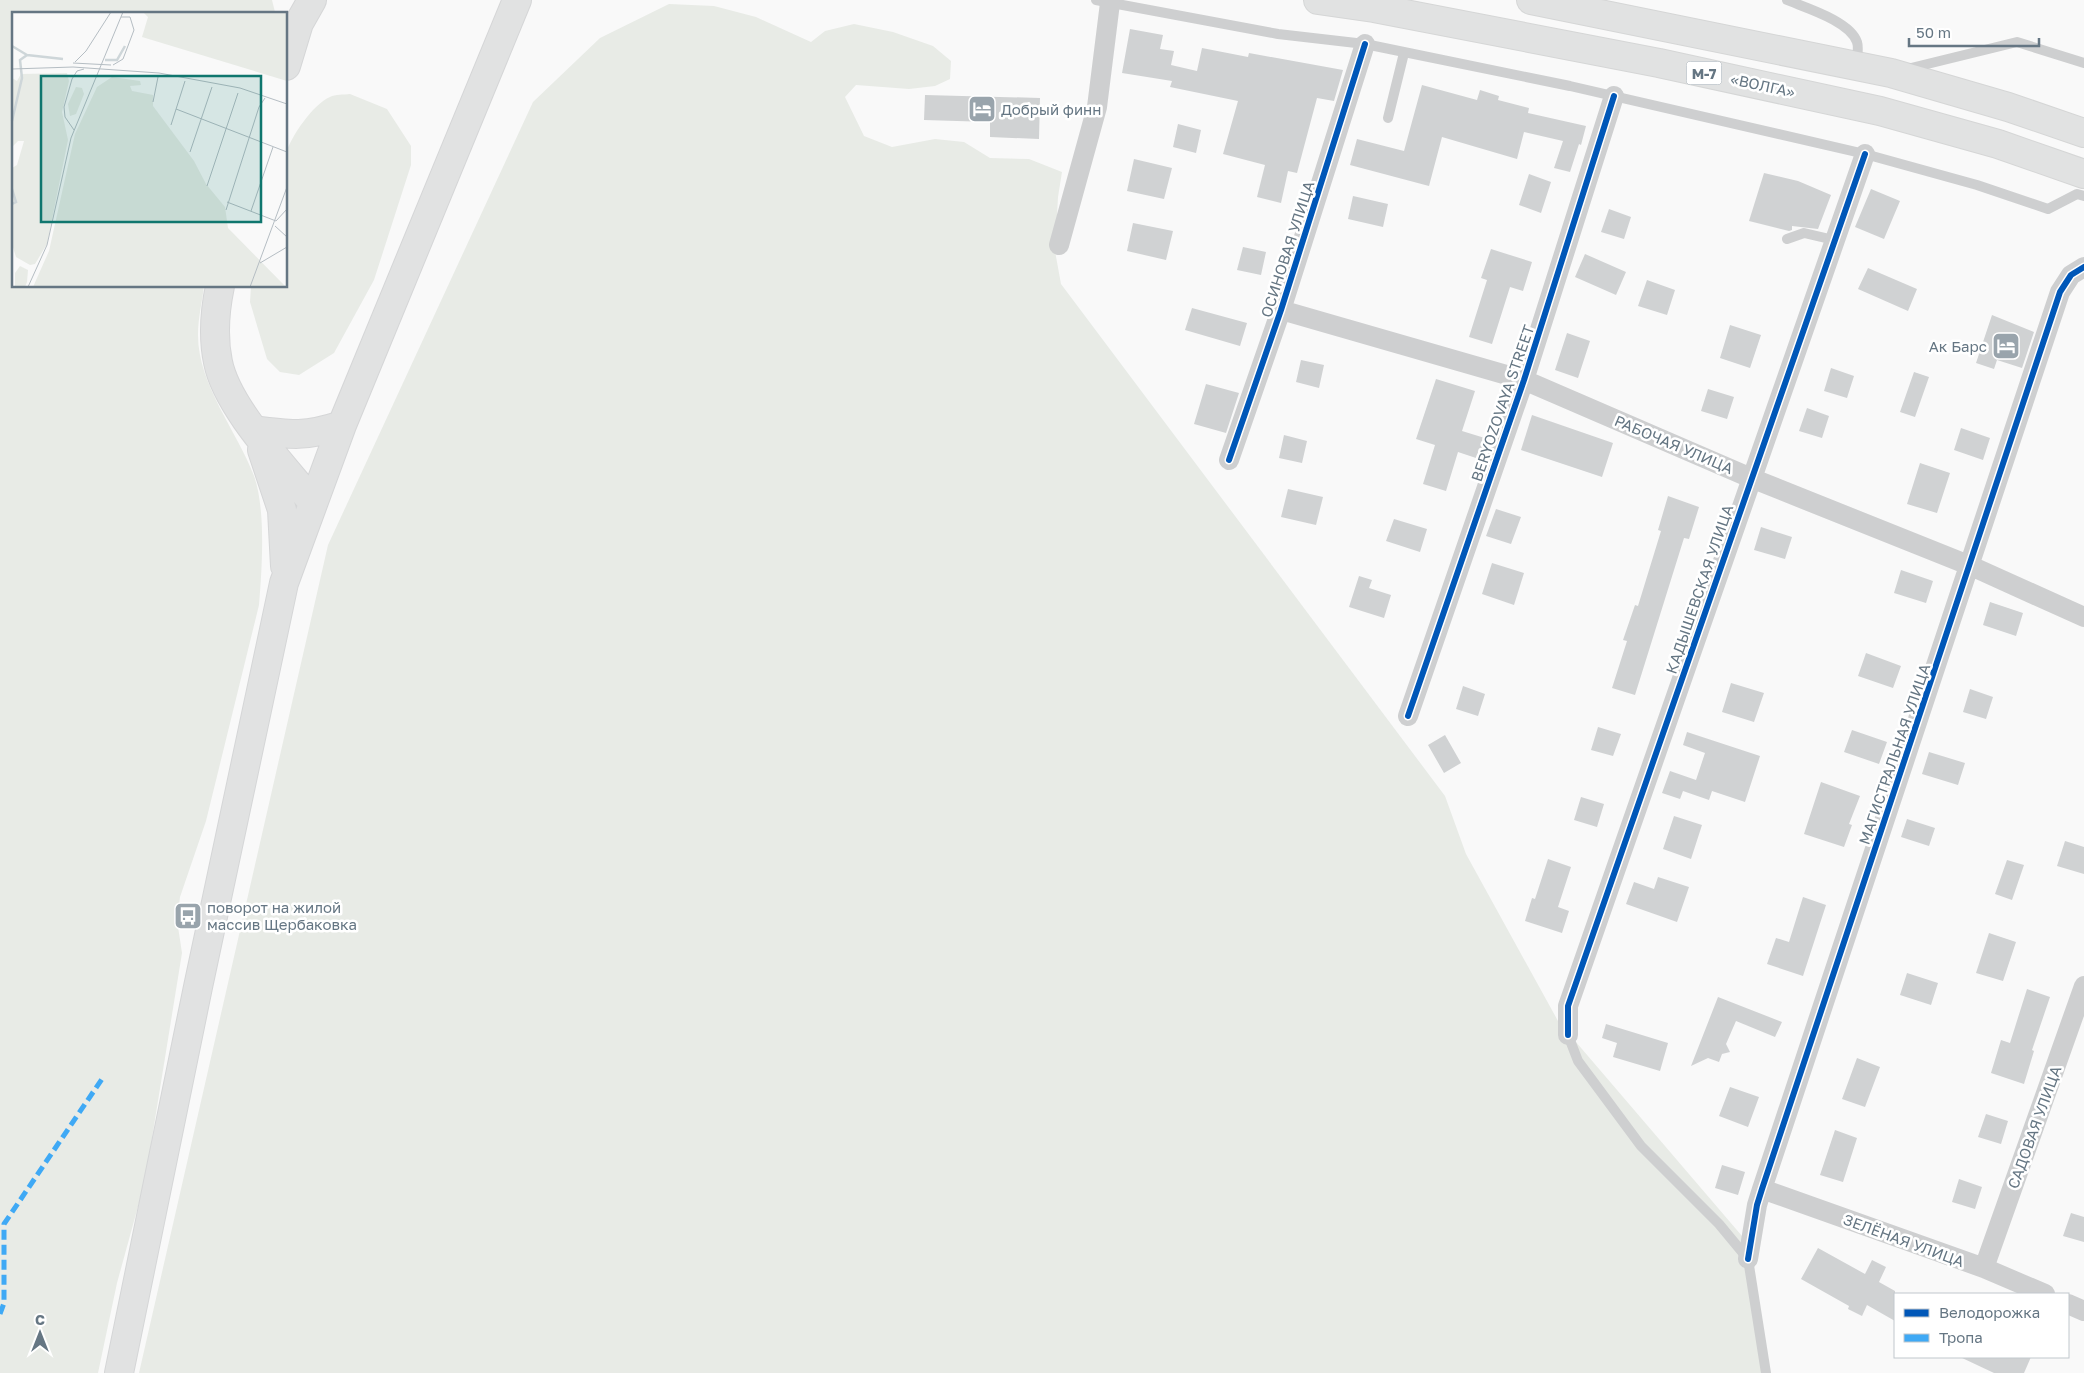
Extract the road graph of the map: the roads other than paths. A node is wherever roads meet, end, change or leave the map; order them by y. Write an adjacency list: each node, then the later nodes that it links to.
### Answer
1 (1318, 0): 17 (main road, «ВОЛГА» / М-7)
2 (1531, 0): 11 (main road)
3 (1787, 0): 11 (lane)
4 (1103, 1): 7 (lane); 21 (street)
5 (516, 3): 26 (main road)
6 (304, 8): 9 (main road)
7 (1365, 44): 8 (lane); 24 (street, ОСИНОВАЯ УЛИЦА)
8 (1404, 53): 13 (lane); 14 (lane)
9 (288, 60)
10 (2084, 62): 12 (lane)
11 (1856, 66): 12 (main road)
12 (1891, 73): 15 (main road)
13 (1614, 96): 16 (lane); 25 (street, BERYOZOVAYA STREET)
14 (1388, 118)
15 (2084, 133)
16 (1865, 154): 18 (lane); 20 (street, КАДЫШЕВСКАЯ УЛИЦА)
17 (2084, 174)
18 (2084, 196)
19 (1787, 239): 20 (lane)
20 (1834, 240): 29 (street, КАДЫШЕВСКАЯ УЛИЦА)
21 (1059, 245)
22 (2084, 267): 31 (street, МАГИСТРАЛЬНАЯ УЛИЦА)
23 (220, 288): 27 (main road)
24 (1282, 310): 25 (street, РАБОЧАЯ УЛИЦА); 28 (street, ОСИНОВАЯ УЛИЦА)
25 (1524, 380): 29 (street, РАБОЧАЯ УЛИЦА); 34 (street, BERYOZOVAYA STREET)
26 (342, 425): 27 (main road); 30 (main road)
27 (255, 430): 30 (main road); 32 (main road)
28 (1229, 460)
29 (1751, 478): 31 (street, РАБОЧАЯ УЛИЦА); 36 (street, КАДЫШЕВСКАЯ УЛИЦА)
30 (313, 503): 32 (main road)
31 (1970, 566): 33 (street, РАБОЧАЯ УЛИЦА); 37 (street, МАГИСТРАЛЬНАЯ УЛИЦА)
32 (284, 584): 43 (main road)
33 (2084, 617)
34 (1408, 716)
35 (2084, 986): 39 (street, САДОВАЯ УЛИЦА)
36 (1568, 1035): 38 (lane)
37 (1762, 1189): 38 (street, МАГИСТРАЛЬНАЯ УЛИЦА); 39 (street, ЗЕЛЁНАЯ УЛИЦА)
38 (1748, 1259): 44 (lane)
39 (1984, 1268): 40 (street, ЗЕЛЁНАЯ УЛИЦА)
40 (2043, 1293)
41 (2069, 1304): 42 (street)
42 (2084, 1311)
43 (119, 1373)
44 (1766, 1373)

